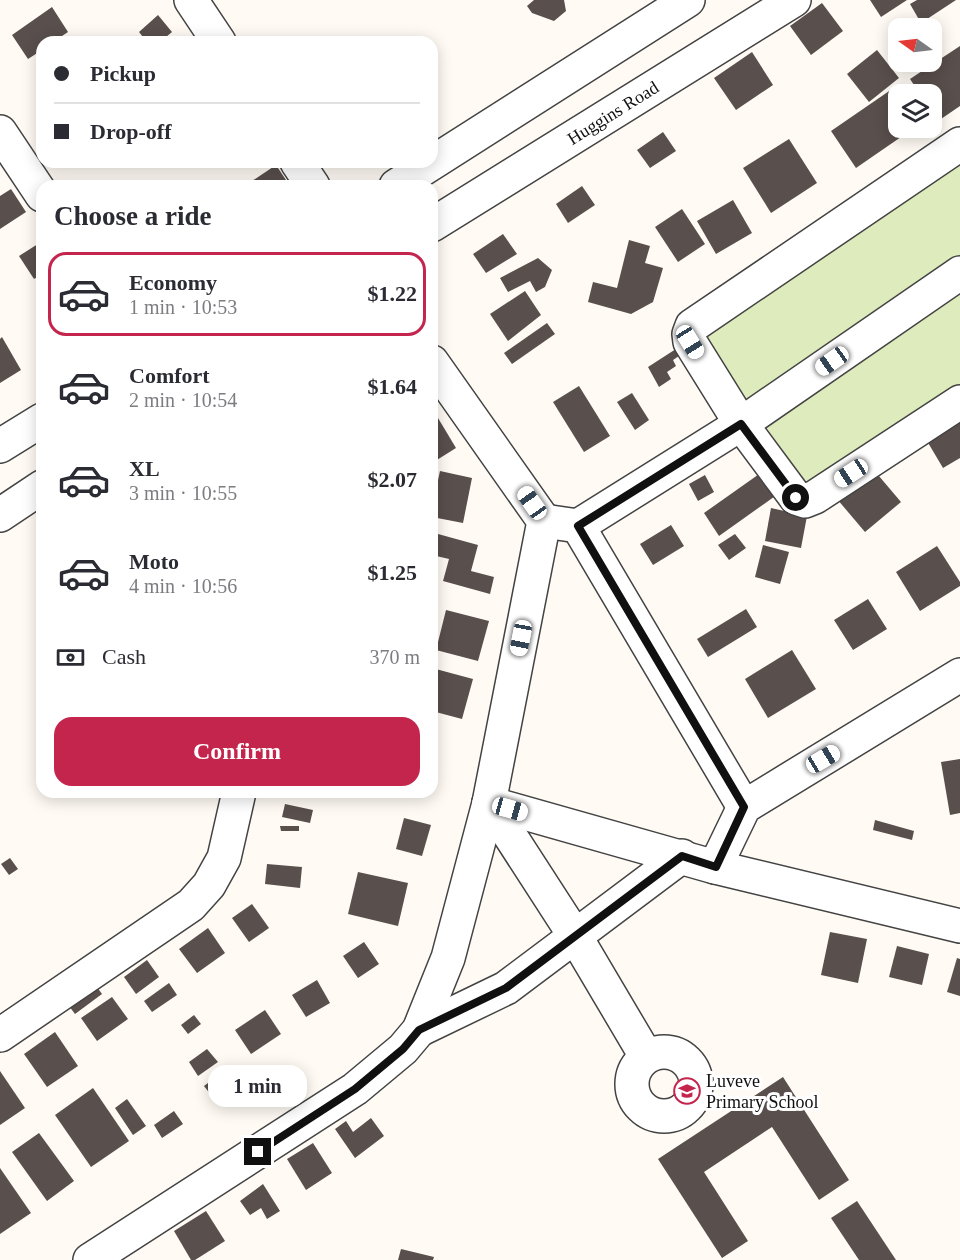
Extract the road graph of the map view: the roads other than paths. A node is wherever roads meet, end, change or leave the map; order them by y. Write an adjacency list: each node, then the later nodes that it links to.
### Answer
1 (191, 0): 5 (street)
2 (688, 0): 8 (street)
3 (794, 0): 4 (street, Huggins Road)
4 (758, 10): 12 (street, Huggins Road)
5 (215, 36)
6 (0, 132): 11 (street)
7 (960, 144): 17 (street)
8 (438, 159)
9 (424, 168): 10 (street)
10 (405, 180)
11 (36, 186)
12 (438, 221)
13 (960, 273): 17 (street)
14 (438, 371): 21 (street)
15 (960, 402): 17 (street)
16 (36, 424): 18 (street)
17 (741, 424): 22 (street)
18 (0, 446)
19 (36, 491): 20 (street)
20 (0, 515)
21 (544, 521): 22 (street); 25 (street)
22 (578, 526): 26 (street)
23 (960, 675): 26 (street)
24 (238, 798): 32 (street)
25 (489, 803): 27 (street); 30 (street); 31 (street)
26 (744, 807): 28 (street)
27 (682, 856): 28 (street); 30 (street)
28 (716, 867): 29 (street)
29 (960, 926)
30 (575, 936): 31 (street); 33 (street)
31 (419, 1030): 34 (street)
32 (0, 1035)
33 (646, 1056)
34 (127, 1250): 35 (street)
35 (90, 1260)

